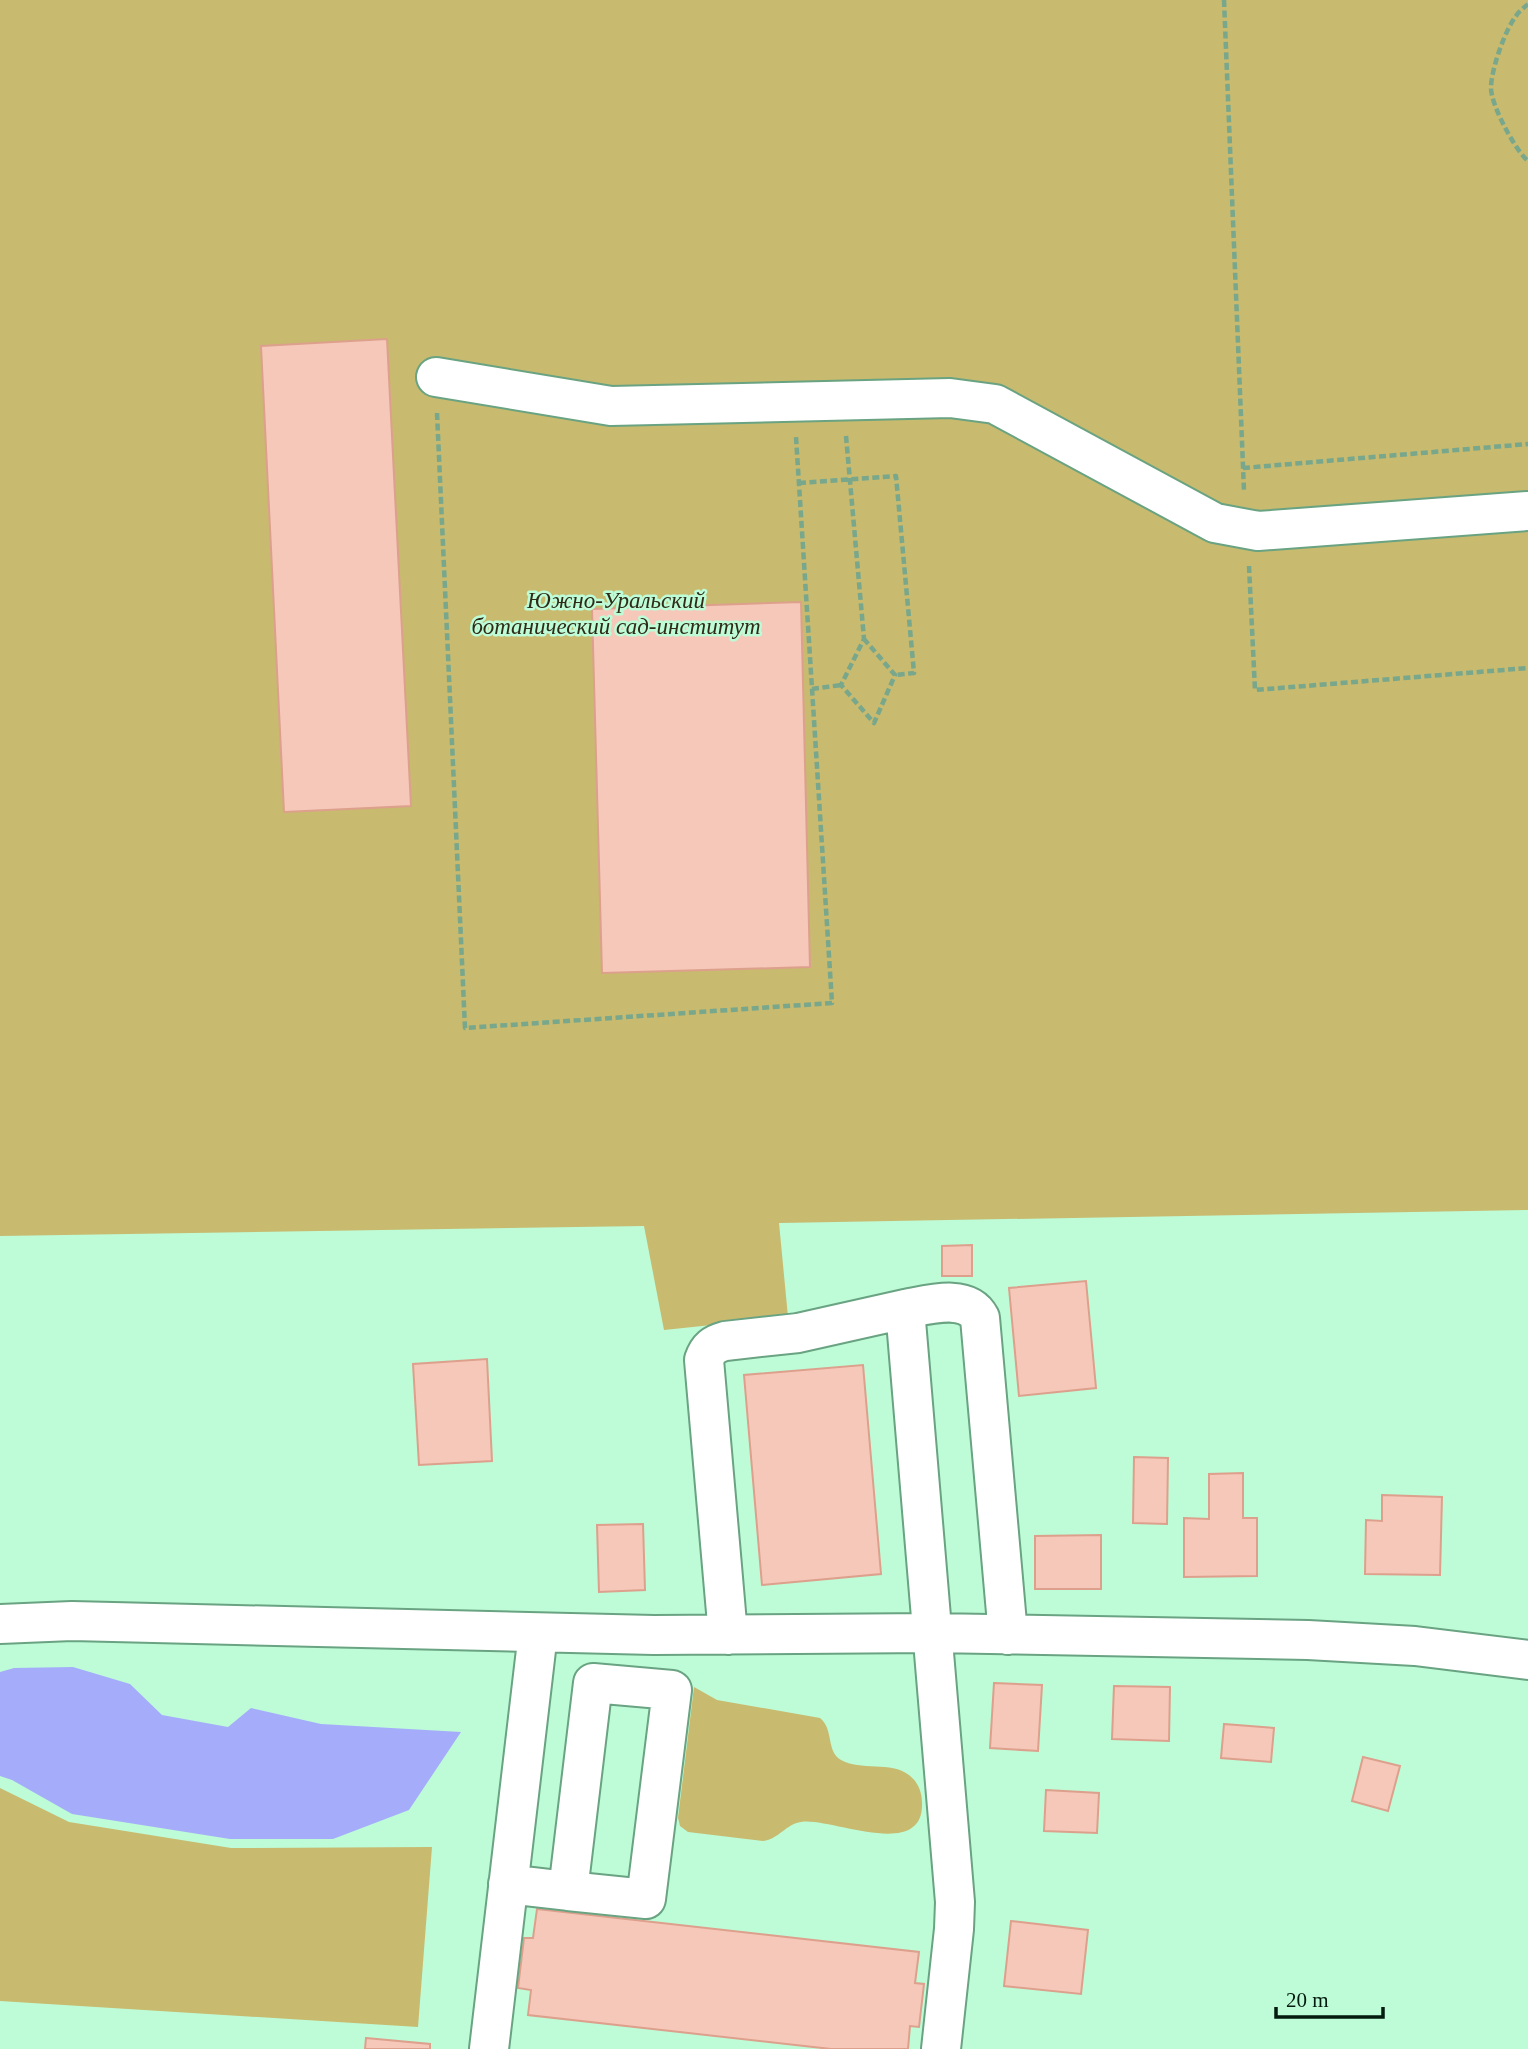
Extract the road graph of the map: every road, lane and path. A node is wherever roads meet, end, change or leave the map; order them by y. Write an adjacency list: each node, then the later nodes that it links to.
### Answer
1 (1224, 0): 7 (path)
2 (1528, 4): 3 (path)
3 (1528, 161)
4 (436, 377): 6 (street); 16 (path)
5 (842, 400): 6 (street); 8 (path); 11 (street)
6 (793, 402): 9 (path)
7 (1528, 444)
8 (849, 479): 9 (path); 12 (path); 14 (path)
9 (799, 482): 16 (path)
10 (1528, 511): 11 (street)
11 (1247, 529): 13 (path)
12 (864, 639): 14 (path); 15 (path)
13 (1528, 668)
14 (895, 676): 15 (path)
15 (841, 685): 16 (path)
16 (812, 689)
17 (905, 1309): 20 (street); 21 (street); 22 (street)
18 (0, 1624): 19 (street)
19 (537, 1633): 21 (street); 24 (street)
20 (933, 1633): 21 (street); 22 (street); 27 (street)
21 (728, 1635)
22 (1008, 1635): 23 (street)
23 (1528, 1660)
24 (508, 1884): 25 (street); 26 (street)
25 (568, 1891): 25 (street)
26 (489, 2049)
27 (941, 2049)

